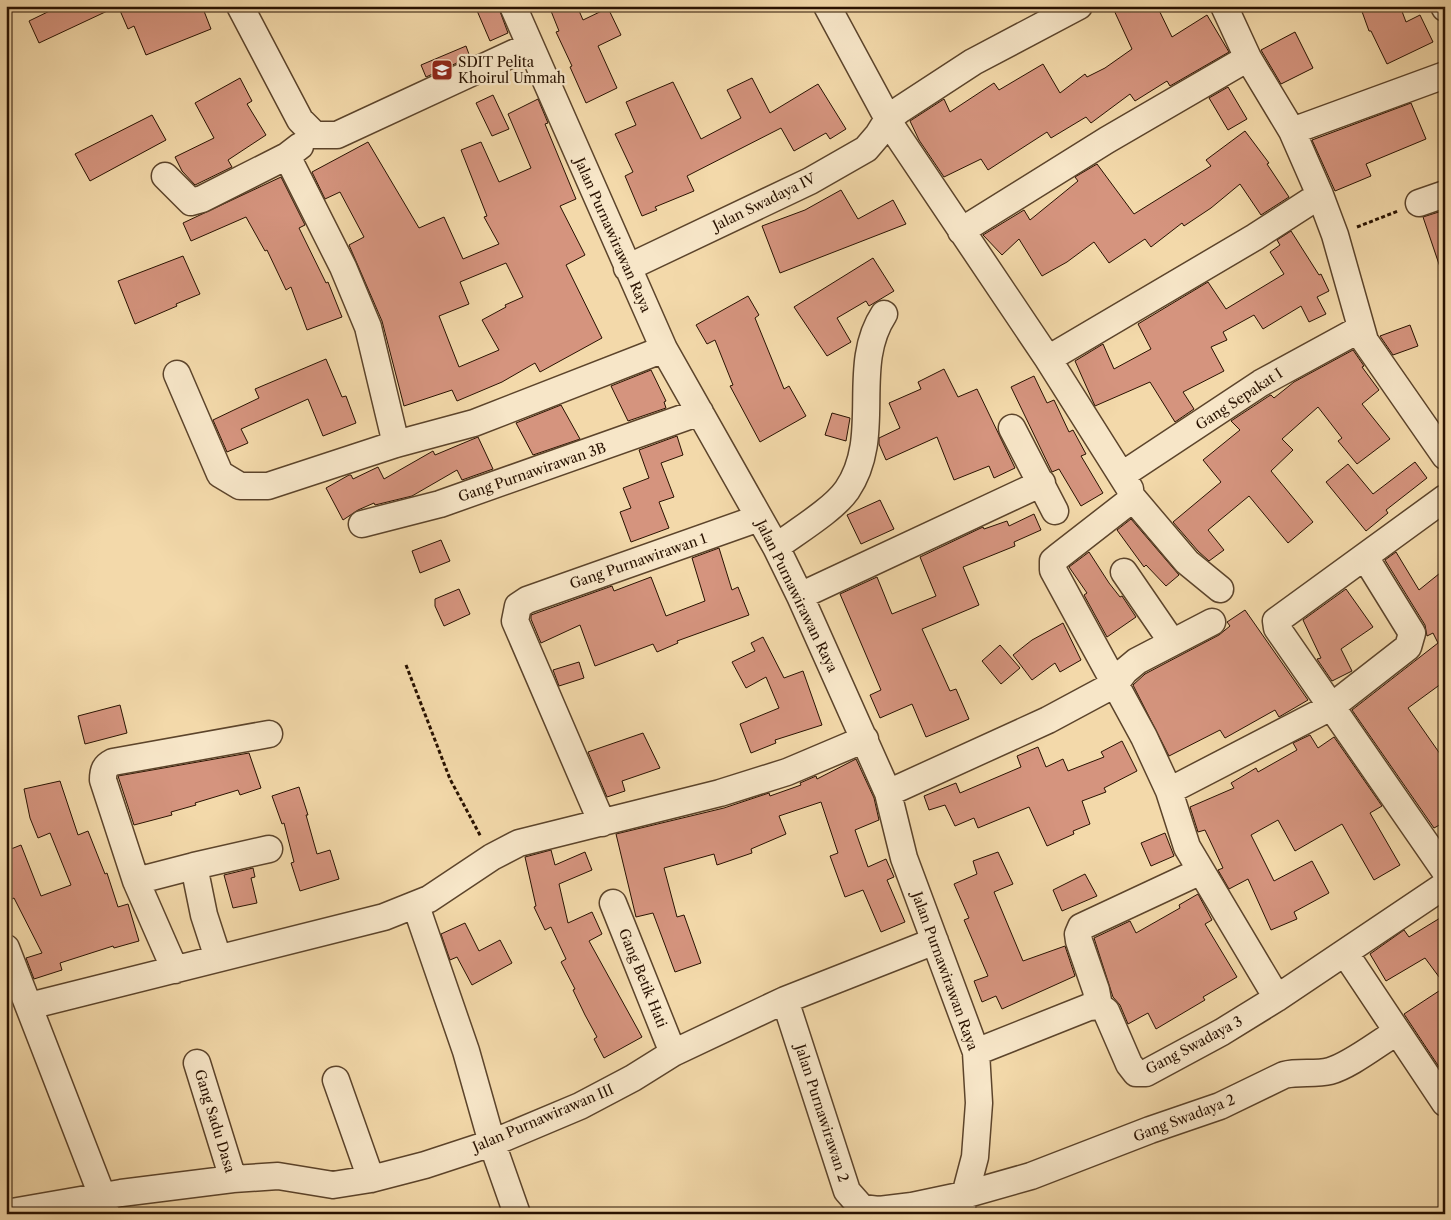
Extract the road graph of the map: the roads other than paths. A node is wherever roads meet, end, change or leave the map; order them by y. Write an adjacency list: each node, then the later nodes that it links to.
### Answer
1 (240, 6): 11 (street)
2 (513, 6): 6 (street, Jalan Purnawirawan Raya)
3 (827, 6): 9 (street)
4 (1079, 6): 9 (street)
5 (1224, 6): 7 (street)
6 (529, 46): 11 (street); 18 (street, Jalan Purnawirawan Raya)
7 (1248, 58): 10 (street); 17 (street)
8 (1445, 75): 10 (street)
9 (888, 119): 17 (street); 18 (street, Jalan Swadaya IV)
10 (1292, 131): 15 (street)
11 (315, 135): 12 (street)
12 (287, 156): 13 (street); 26 (street)
13 (164, 176)
14 (1445, 194): 16 (street)
15 (1320, 195): 20 (street); 22 (street)
16 (1420, 203)
17 (961, 231): 22 (street)
18 (627, 268): 21 (street, Jalan Purnawirawan Raya)
19 (884, 314): 34 (street)
20 (1360, 330): 27 (street); 29 (street, Gang Sepakat I)
21 (664, 349): 24 (street, Jalan Purnawirawan Raya); 26 (street)
22 (1048, 359): 29 (street)
23 (177, 374): 26 (street)
24 (700, 412): 32 (street, Jalan Purnawirawan Raya); 33 (street, Gang Purnawirawan 3B)
25 (1012, 428): 28 (street)
26 (396, 444)
27 (1445, 456)
28 (1042, 483): 31 (street); 38 (street)
29 (1126, 486): 37 (street); 41 (street, Gang Sepakat I)
30 (1445, 498): 35 (street)
31 (1055, 511)
32 (759, 518): 34 (street, Jalan Purnawirawan Raya); 47 (street, Gang Purnawirawan 1)
33 (362, 524)
34 (776, 547): 38 (street, Jalan Purnawirawan Raya)
35 (1365, 557): 42 (street); 42 (street)
36 (1124, 572): 40 (street)
37 (1220, 589)
38 (800, 596): 44 (street, Jalan Purnawirawan Raya)
39 (1212, 622): 40 (street)
40 (1172, 642): 41 (street)
41 (1115, 684): 45 (street); 46 (street)
42 (1331, 706): 45 (street); 51 (street)
43 (269, 734): 52 (street)
44 (865, 739): 46 (street, Jalan Purnawirawan Raya); 47 (street)
45 (1169, 791): 50 (street)
46 (888, 793): 56 (street, Jalan Purnawirawan Raya)
47 (602, 823): 55 (street)
48 (269, 849): 49 (street)
49 (194, 866): 52 (street); 59 (street)
50 (1201, 871): 61 (street); 64 (street)
51 (1445, 871)
52 (136, 881): 60 (street)
53 (1445, 885): 58 (street)
54 (613, 903): 67 (street, Gang Betik Hati)
55 (416, 906): 59 (street); 71 (street)
56 (935, 941): 62 (street, Jalan Purnawirawan III); 66 (street, Jalan Purnawirawan Raya)
57 (6, 948): 63 (street)
58 (1345, 953): 61 (street); 65 (street)
59 (218, 958): 60 (street)
60 (175, 970): 63 (street)
61 (1277, 998): 64 (street, Gang Swadaya 3)
62 (785, 1000): 67 (street, Jalan Purnawirawan III); 74 (street, Jalan Purnawirawan 2)
63 (29, 1006): 75 (street)
64 (1099, 1006): 66 (street)
65 (1397, 1032): 70 (street); 74 (street, Gang Swadaya 2)
66 (976, 1052): 74 (street, Jalan Purnawirawan Raya)
67 (674, 1053): 71 (street, Jalan Purnawirawan III)
68 (197, 1063): 72 (street, Gang Sadu Dasa)
69 (336, 1080): 73 (street)
70 (1445, 1103)
71 (492, 1143): 73 (street, Jalan Purnawirawan III); 77 (street)
72 (232, 1179): 73 (street, Jalan Purnawirawan III); 75 (street, Jalan Purnawirawan III)
73 (371, 1179)
74 (962, 1205)
75 (104, 1206): 76 (street, Jalan Purnawirawan III)
76 (6, 1212)
77 (517, 1214)

